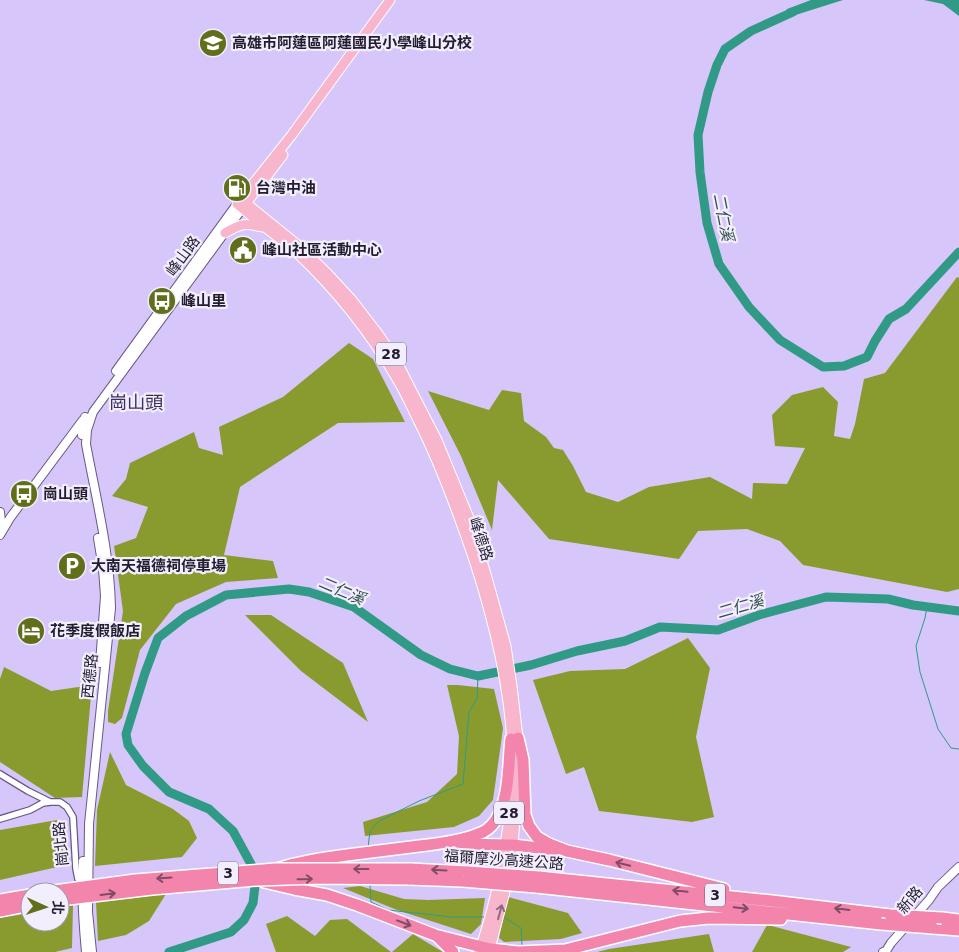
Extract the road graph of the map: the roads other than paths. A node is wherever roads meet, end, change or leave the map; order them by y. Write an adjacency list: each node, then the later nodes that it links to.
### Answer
1 (390, 0): 4 (main road, 峰山路)
2 (397, 0): 3 (main road, 峰山路)
3 (259, 187): 4 (main road, 峰山路); 5 (main road)
4 (242, 204): 5 (main road, 峰德路 / 28); 6 (street, 峰山路); 8 (street, 峰山路)
5 (267, 225): 6 (main road); 12 (main road, 峰德路 / 28)
6 (225, 233): 7 (street, 峰山路)
7 (93, 412): 8 (street); 11 (street, 西德路)
8 (85, 417): 10 (street, 峰山路); 11 (street, 西德路)
9 (0, 512): 10 (street)
10 (1, 533)
11 (108, 608): 24 (street, 西德路)
12 (514, 735): 16 (highway); 17 (main road, 峰德路 / 28); 18 (highway)
13 (0, 774): 14 (street)
14 (50, 802): 15 (street, 崗北路); 24 (street, 崗北路)
15 (0, 819)
16 (443, 843): 17 (highway); 20 (highway)
17 (509, 845): 18 (highway); 37 (main road, 峰德路 / 28)
18 (567, 851): 29 (highway, one-way to 18)
19 (959, 867): 43 (street, 新路)
20 (276, 869): 21 (highway, 福爾摩沙高速公路 / 3, one-way to 20, bridge); 25 (highway, 福爾摩沙高速公路 / 3, one-way to 25, bridge)
21 (409, 874): 22 (highway, 福爾摩沙高速公路 / 3, one-way to 21, bridge); 23 (highway, 福爾摩沙高速公路 / 3, bridge)
22 (257, 880): 27 (highway, 福爾摩沙高速公路 / 3, one-way to 22, bridge); 36 (highway, one-way to 36, bridge)
23 (538, 882): 29 (highway, 福爾摩沙高速公路 / 3, one-way to 23); 33 (highway, 福爾摩沙高速公路 / 3, one-way to 33)
24 (84, 884): 32 (street, 西德路)
25 (70, 889)
26 (20, 897): 28 (highway)
27 (70, 899)
28 (0, 900)
29 (772, 901): 34 (highway, 福爾摩沙高速公路 / 3, one-way to 29, bridge)
30 (20, 907): 31 (highway)
31 (0, 911)
32 (85, 912): 39 (street); 40 (street)
33 (815, 917): 35 (highway, 福爾摩沙高速公路 / 3, bridge); 38 (highway)
34 (959, 920)
35 (959, 930)
36 (435, 935): 37 (highway); 41 (highway)
37 (485, 950): 38 (highway)
38 (566, 950): 42 (highway)
39 (86, 952)
40 (92, 952)
41 (453, 952)
42 (554, 952)
43 (883, 952)

